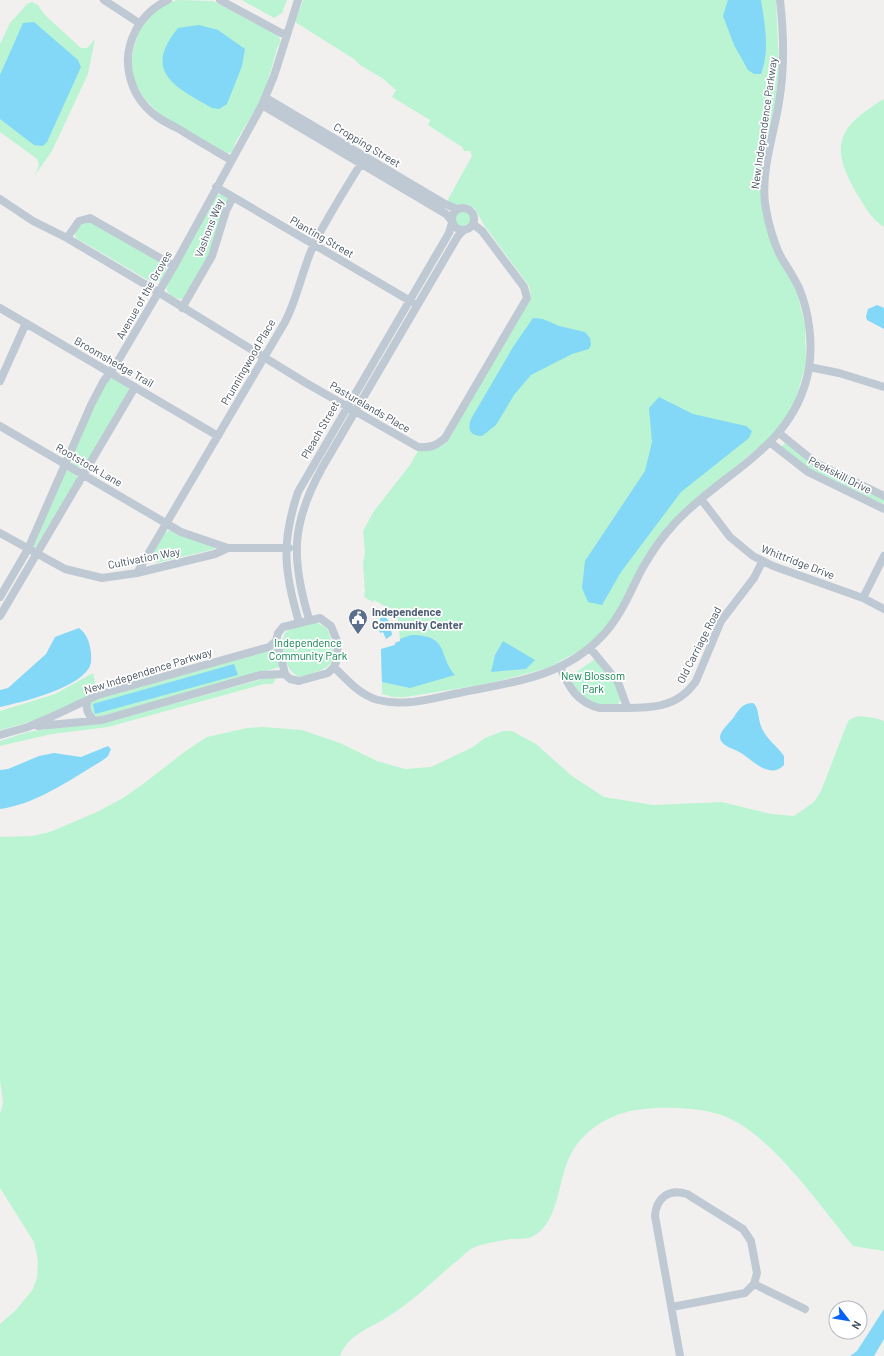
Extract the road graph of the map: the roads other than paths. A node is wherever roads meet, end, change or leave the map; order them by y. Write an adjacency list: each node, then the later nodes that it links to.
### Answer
1 (104, 0): 6 (street)
2 (168, 0): 6 (street)
3 (220, 0): 7 (street)
4 (298, 0): 7 (street, Avenue of the Groves)
5 (780, 0): 28 (street, New Independence Parkway)
6 (139, 23): 9 (street)
7 (286, 34): 8 (street, Avenue of the Groves)
8 (264, 101): 9 (street, Avenue of the Groves); 10 (street, Cropping Street)
9 (231, 160): 11 (street, Avenue of the Groves)
10 (363, 160): 14 (street, Cropping Street); 15 (street, Cropping Street); 19 (street, Prunningwood Place)
11 (216, 187): 12 (street, Planting Street); 20 (street, Avenue of the Groves)
12 (233, 197): 19 (street, Planting Street); 25 (street, Vashons Way)
13 (0, 199): 18 (street, Pasturelands Place)
14 (457, 209): 15 (street); 16 (street)
15 (452, 222): 17 (street); 22 (street, Pleach Street)
16 (473, 224): 17 (street); 34 (street, Pasturelands Place)
17 (464, 230): 23 (street, Pleach Street)
18 (67, 238): 20 (street); 21 (street, Pasturelands Place)
19 (314, 245): 22 (street, Planting Street); 27 (street, Prunningwood Place)
20 (174, 266): 21 (street, Avenue of the Groves)
21 (158, 292): 25 (street, Pasturelands Place); 29 (street, Avenue of the Groves)
22 (409, 300): 23 (street, Planting Street); 33 (street, Pleach Street)
23 (417, 305): 34 (street, Pleach Street)
24 (0, 308): 26 (street, Broomshedge Trail)
25 (182, 308): 27 (street, Pasturelands Place)
26 (26, 323): 29 (street, Broomshedge Trail); 30 (street)
27 (264, 357): 33 (street, Pasturelands Place); 37 (street, Prunningwood Place)
28 (809, 367): 32 (street); 36 (street, New Independence Parkway)
29 (109, 372): 31 (street, Broomshedge Trail); 39 (street, Avenue of the Groves)
30 (0, 380)
31 (135, 387): 37 (street, Broomshedge Trail); 40 (street)
32 (884, 387)
33 (346, 407): 34 (street, Pasturelands Place); 47 (street, Pleach Street)
34 (355, 410): 49 (street, Pleach Street)
35 (0, 426): 39 (street, Rootstock Lane)
36 (780, 433): 38 (street, New Independence Parkway); 41 (street, Peekskill Drive)
37 (218, 436): 44 (street, Prunningwood Place)
38 (771, 443): 42 (street, New Independence Parkway); 43 (street, Peekskill Drive)
39 (65, 464): 40 (street, Rootstock Lane); 48 (street, Avenue of the Groves)
40 (84, 475): 44 (street, Rootstock Lane); 50 (street)
41 (884, 496)
42 (701, 499): 52 (street, Whittridge Drive); 61 (street, New Independence Parkway)
43 (884, 509)
44 (166, 523): 46 (street, Cultivation Way); 53 (street, Prunningwood Place)
45 (0, 533): 48 (street, Cultivation Way)
46 (228, 548): 47 (street, Cultivation Way); 53 (street, Cultivation Way)
47 (285, 548): 49 (street, Cultivation Way); 59 (street, Pleach Street)
48 (28, 549): 50 (street, Cultivation Way); 54 (street, Avenue of the Groves)
49 (296, 549): 58 (street, Pleach Street)
50 (36, 554): 53 (street, Cultivation Way); 57 (street)
51 (884, 556): 55 (street)
52 (762, 562): 55 (street, Whittridge Drive); 66 (street, Old Carriage Road)
53 (137, 573)
54 (0, 597)
55 (863, 598): 56 (street, Whittridge Drive)
56 (884, 609)
57 (0, 616)
58 (309, 619): 59 (street); 62 (street)
59 (299, 622): 60 (street)
60 (276, 641): 64 (street); 65 (street, New Independence Parkway)
61 (590, 648): 63 (street, New Independence Parkway); 66 (street)
62 (334, 667): 63 (street, New Independence Parkway); 64 (street)
63 (560, 667): 66 (street, Old Carriage Road)
64 (285, 674): 67 (street, New Independence Parkway)
65 (88, 699): 67 (street); 68 (street, New Independence Parkway)
66 (627, 708)
67 (94, 720): 68 (street, New Independence Parkway)
68 (28, 727): 69 (street, New Independence Parkway)
69 (0, 735)
70 (754, 1284): 71 (street); 71 (street); 72 (street)
71 (672, 1306): 73 (street)
72 (805, 1310)
73 (680, 1356)

